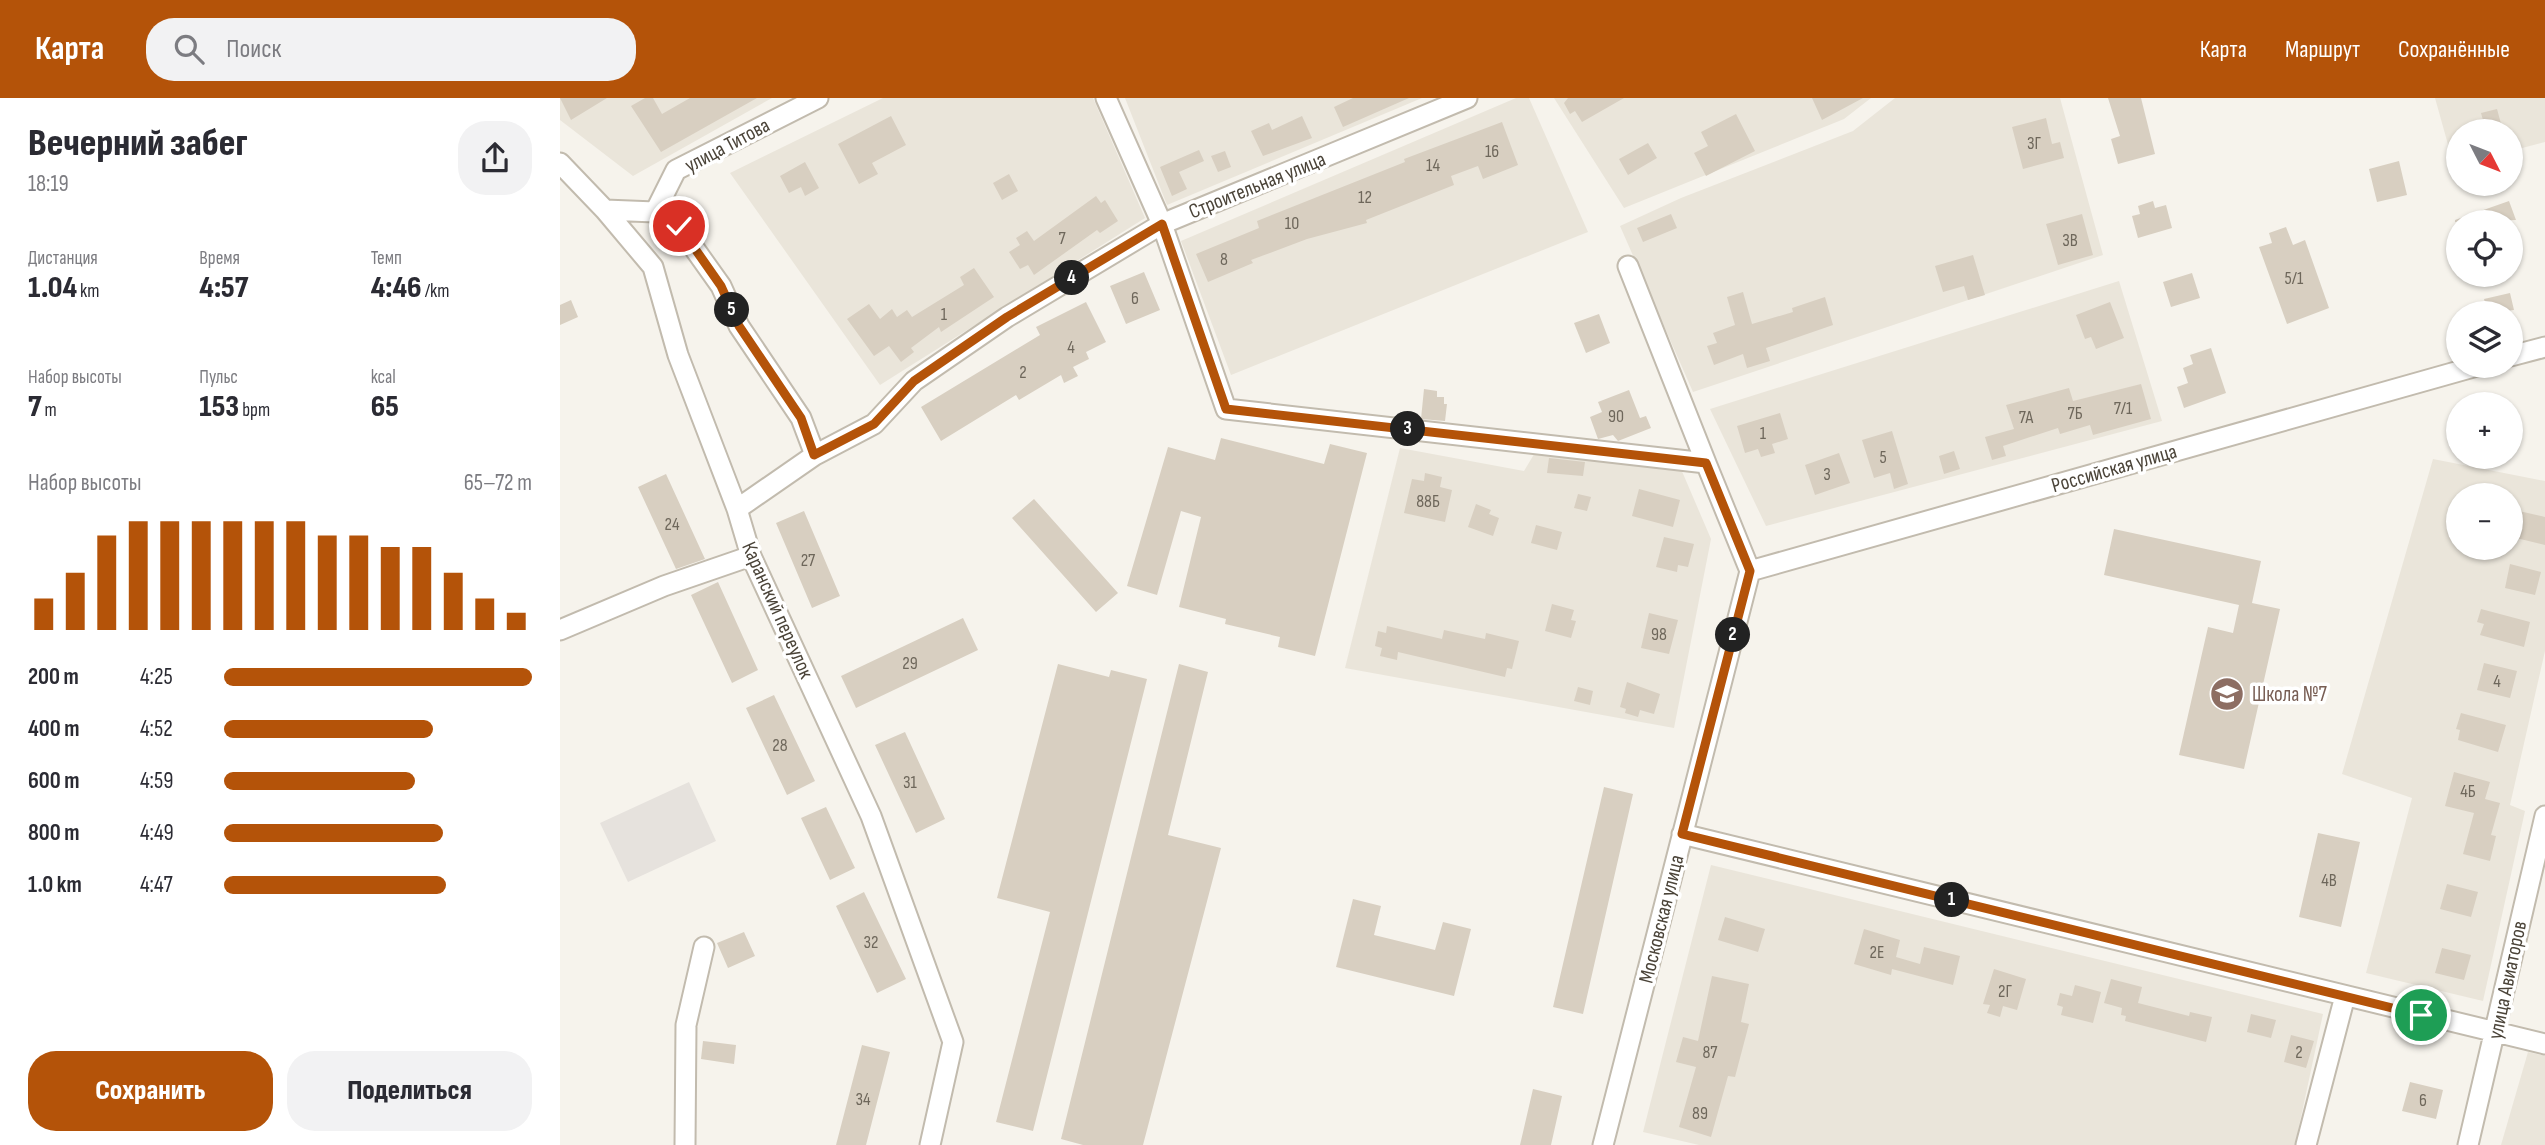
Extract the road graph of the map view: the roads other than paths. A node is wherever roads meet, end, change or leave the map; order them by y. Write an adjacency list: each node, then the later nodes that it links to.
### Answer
1 (818, 98): 6 (street, улица Титова)
2 (1106, 98): 7 (street)
3 (1467, 98): 7 (street, Строительная улица)
4 (560, 163): 5 (street)
5 (605, 210): 6 (street); 14 (street, Каранский переулок)
6 (655, 212): 12 (street)
7 (1162, 224): 12 (street, Строительная улица); 13 (street)
8 (1628, 266): 13 (street)
9 (2545, 347): 10 (street)
10 (2523, 353)
11 (2446, 375): 16 (street, Российская улица)
12 (814, 455): 14 (street)
13 (1706, 463): 16 (street)
14 (737, 509): 15 (street, Каранский переулок)
15 (751, 556): 17 (street); 25 (street, Каранский переулок)
16 (1750, 571): 19 (street, Московская улица)
17 (560, 630)
18 (2545, 816): 22 (street, улица Авиаторов)
19 (1682, 834): 21 (street); 26 (street, Московская улица)
20 (704, 947): 24 (street)
21 (2345, 996): 22 (street); 27 (street)
22 (2496, 1033): 23 (street); 28 (street, улица Авиаторов)
23 (2545, 1044)
24 (685, 1145)
25 (930, 1145)
26 (1603, 1145)
27 (2306, 1145)
28 (2468, 1145)

